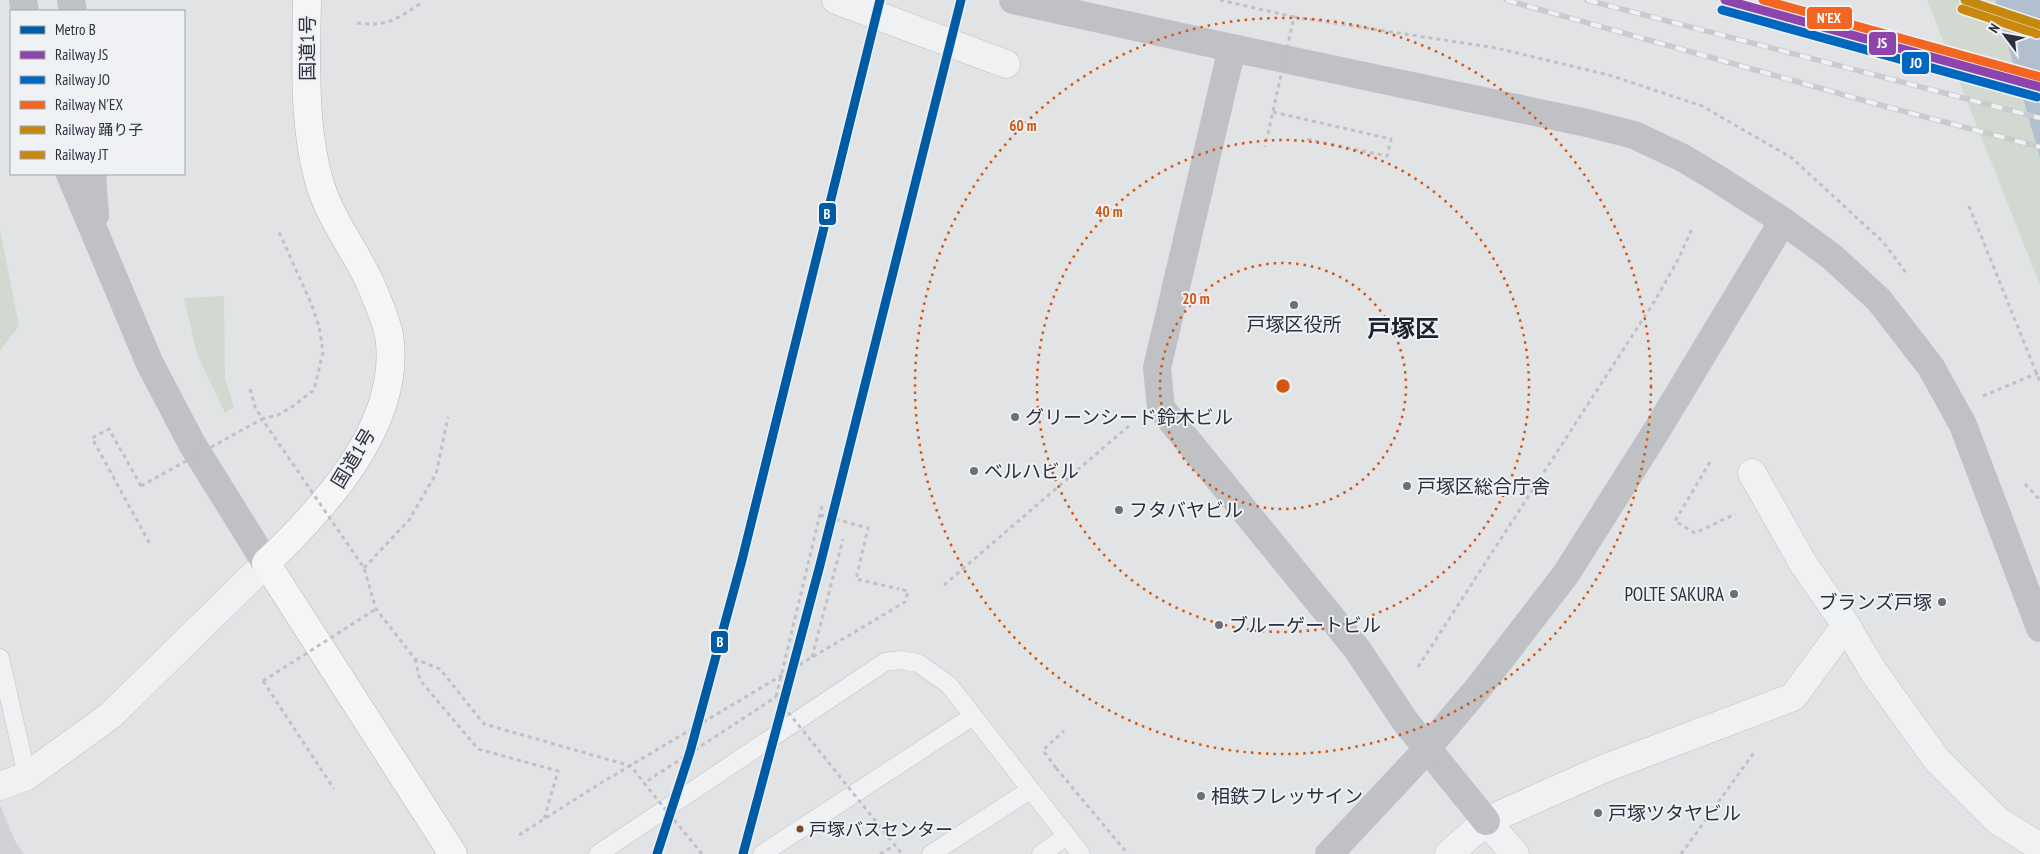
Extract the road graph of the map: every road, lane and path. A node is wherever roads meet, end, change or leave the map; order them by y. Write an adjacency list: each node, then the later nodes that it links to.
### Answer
1 (308, 0): 35 (highway, 国道1号)
2 (836, 0): 8 (street)
3 (1013, 0): 7 (street)
4 (1220, 0): 9 (path, bridge)
5 (421, 3): 6 (path)
6 (357, 23)
7 (1232, 48): 15 (street); 55 (street)
8 (1006, 64)
9 (1272, 112): 10 (path); 11 (path, bridge)
10 (1306, 138)
11 (1265, 147)
12 (70, 175): 18 (street)
13 (92, 175): 18 (street)
14 (1969, 206): 20 (path)
15 (1783, 221): 40 (street); 70 (street, bridge)
16 (1693, 226): 44 (path)
17 (279, 232): 24 (path)
18 (97, 236): 35 (street)
19 (2040, 372): 22 (path, bridge)
20 (2040, 382)
21 (250, 389): 24 (path)
22 (1983, 396)
23 (448, 418): 36 (path)
24 (262, 419): 34 (path, bridge); 36 (path, bridge)
25 (1134, 421): 37 (path)
26 (1710, 462): 29 (path)
27 (1752, 473): 29 (street)
28 (2024, 483): 30 (path)
29 (1765, 499): 39 (street)
30 (2040, 500)
31 (822, 506): 32 (path, bridge)
32 (820, 515): 42 (path, bridge); 45 (path, bridge)
33 (843, 539): 42 (path)
34 (151, 546)
35 (266, 563): 49 (street); 61 (highway)
36 (364, 568): 38 (path, bridge)
37 (944, 585)
38 (376, 609): 43 (path, bridge); 52 (path, bridge)
39 (1846, 625): 55 (street); 59 (street)
40 (2040, 628)
41 (0, 658): 49 (lane)
42 (811, 658): 54 (path)
43 (416, 659): 50 (path, bridge); 54 (path)
44 (1418, 667)
45 (776, 697): 50 (path, bridge); 58 (path, bridge)
46 (973, 716): 53 (lane); 60 (lane); 63 (lane)
47 (1064, 731): 69 (path, bridge)
48 (1760, 744): 73 (path)
49 (27, 776): 51 (street)
50 (644, 783): 62 (path, bridge)
51 (0, 786)
52 (334, 789)
53 (1030, 790): 57 (lane); 66 (lane)
54 (544, 819): 56 (path)
55 (1486, 821): 71 (street); 72 (street)
56 (519, 835)
57 (1066, 836): 67 (lane); 68 (lane)
58 (895, 845): 64 (path); 65 (path, bridge)
59 (2040, 847)
60 (600, 853)
61 (453, 854)
62 (702, 854)
63 (762, 854)
64 (880, 854)
65 (902, 854)
66 (931, 854)
67 (1040, 854)
68 (1081, 854)
69 (1128, 854)
70 (1329, 854)
71 (1449, 854)
72 (1515, 854)
73 (1681, 854)

